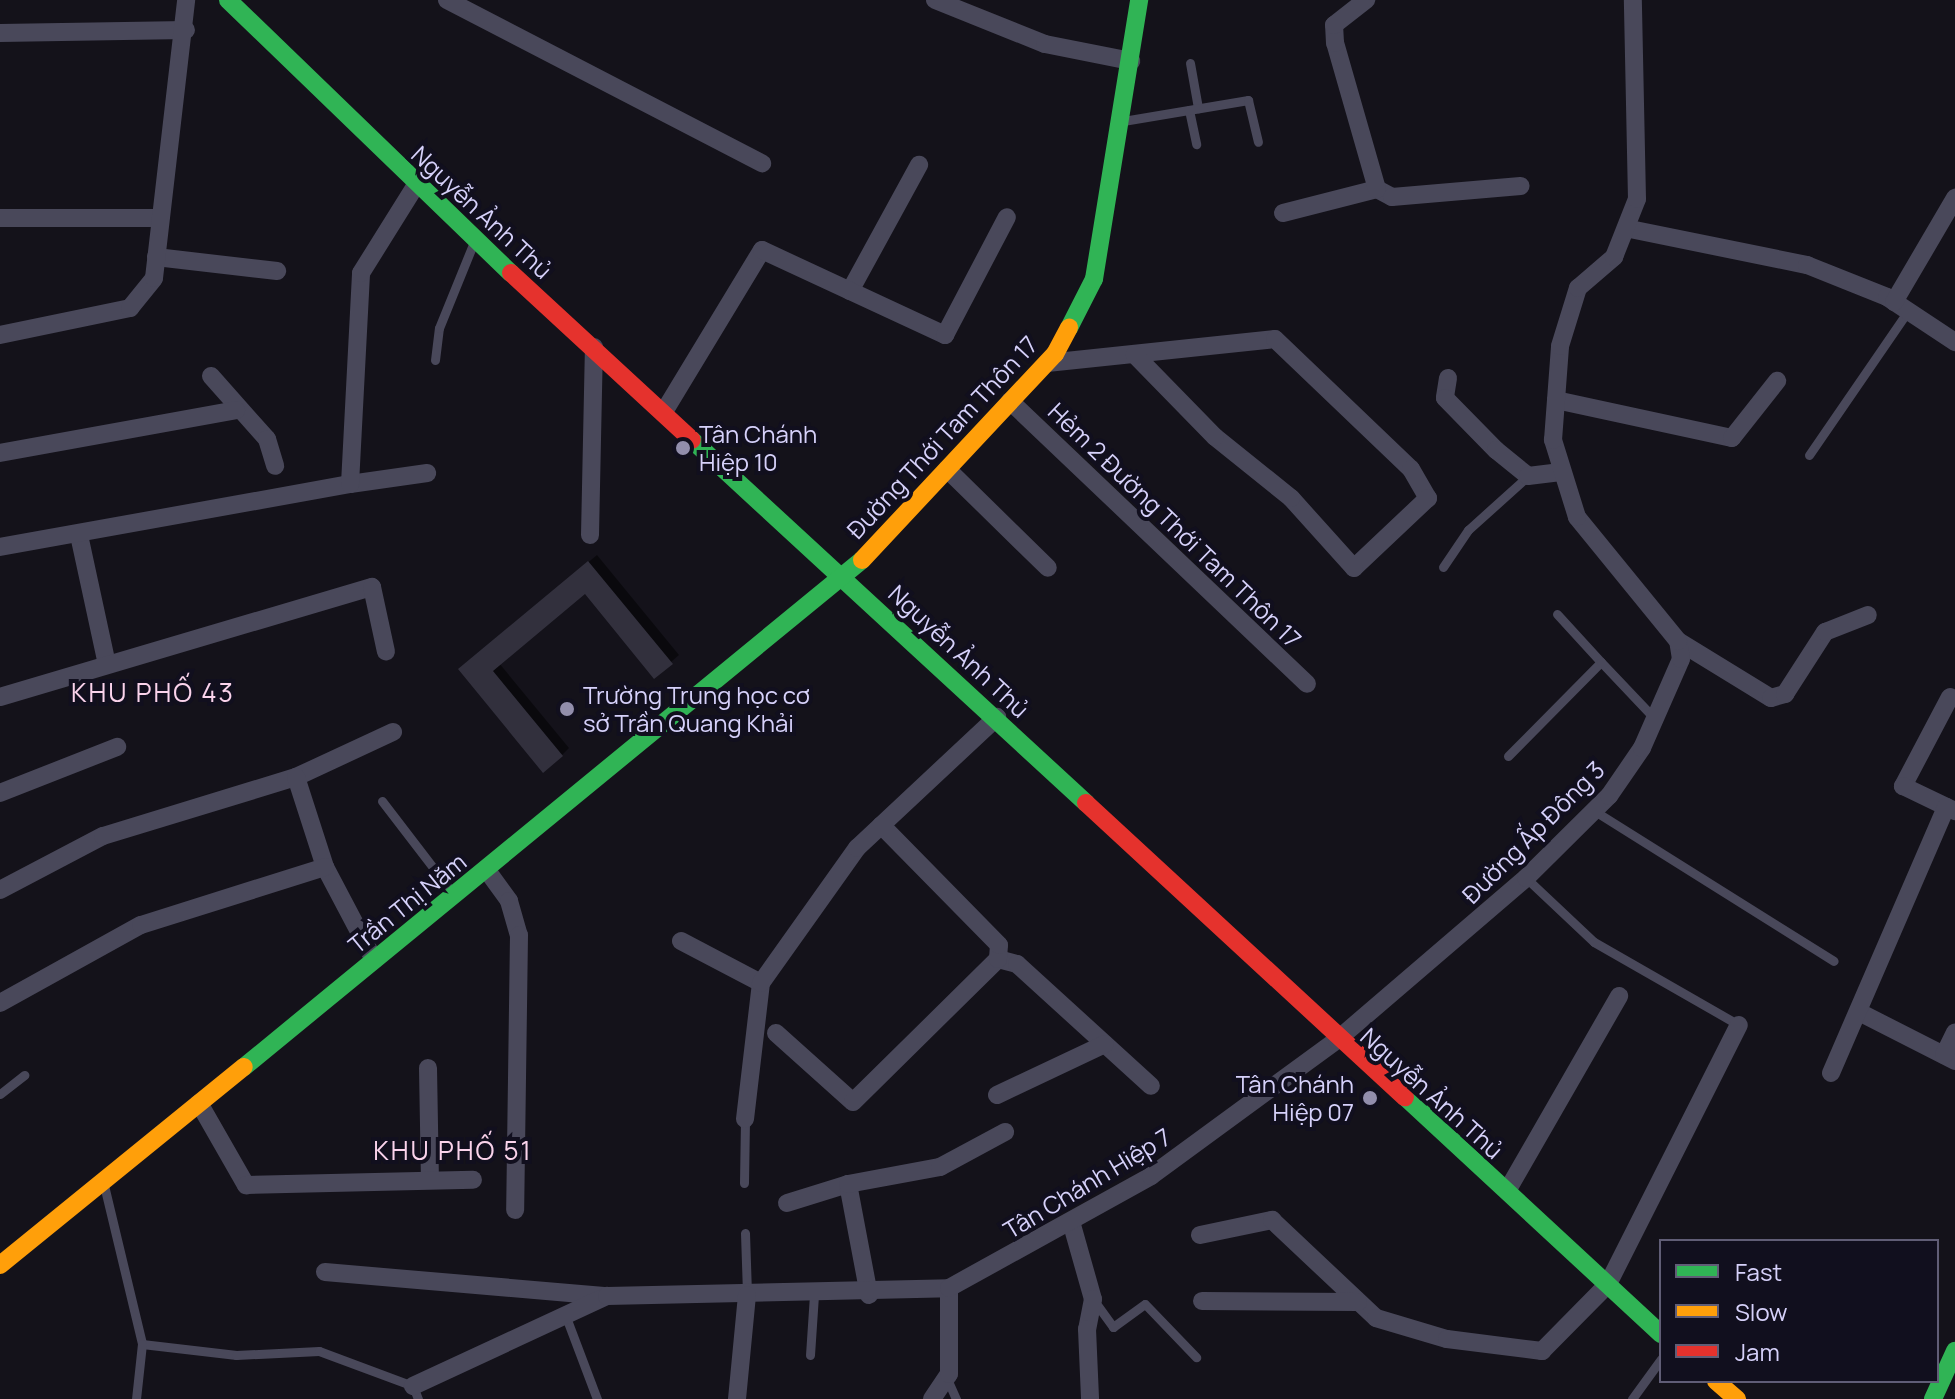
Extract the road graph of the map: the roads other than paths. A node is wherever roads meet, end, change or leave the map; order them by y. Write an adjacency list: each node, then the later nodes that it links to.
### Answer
1 (186, 0): 8 (street)
2 (228, 0): 18 (main road, Nguyễn Ảnh Thủ)
3 (447, 0): 16 (street)
4 (935, 0): 10 (street)
5 (1139, 0): 10 (main road, Đường Thới Tam Thôn 17)
6 (1366, 0): 20 (street)
7 (1633, 0): 26 (street)
8 (186, 30): 9 (street); 25 (street)
9 (0, 33)
10 (1131, 61): 13 (main road, Đường Thới Tam Thôn 17)
11 (1190, 63): 12 (lane)
12 (1194, 109): 13 (lane); 14 (lane); 15 (lane)
13 (1123, 121): 37 (main road, Đường Thới Tam Thôn 17)
14 (1258, 142)
15 (1196, 144)
16 (762, 163)
17 (919, 165): 30 (street)
18 (416, 185): 27 (main road, Nguyễn Ảnh Thủ); 52 (street)
19 (1521, 186): 20 (street)
20 (1377, 189): 22 (street)
21 (1955, 198): 31 (street)
22 (1283, 213)
23 (1007, 217): 30 (street)
24 (0, 218): 25 (street)
25 (158, 218): 28 (street)
26 (1630, 229): 31 (street); 41 (street)
27 (476, 239): 34 (main road, Nguyễn Ảnh Thủ); 36 (lane)
28 (156, 257): 29 (street); 32 (street)
29 (277, 271)
30 (850, 291): 44 (street)
31 (1901, 306): 33 (street); 46 (lane)
32 (0, 335)
33 (1955, 342)
34 (594, 347): 44 (main road, Nguyễn Ảnh Thủ); 54 (street)
35 (1135, 355): 35 (street); 37 (street)
36 (435, 360)
37 (1047, 363): 42 (main road, Đường Thới Tam Thôn 17)
38 (211, 376): 43 (street)
39 (1448, 378): 51 (street)
40 (1777, 381): 41 (street)
41 (1556, 400): 49 (street)
42 (1010, 401): 48 (main road, Đường Thới Tam Thôn 17); 65 (street, Hẻm 2 Đường Thới Tam Thôn 17)
43 (236, 410): 45 (street); 47 (street)
44 (665, 410): 58 (main road, Nguyễn Ảnh Thủ)
45 (0, 453)
46 (1809, 455)
47 (275, 466)
48 (947, 469): 57 (street); 58 (main road, Đường Thới Tam Thôn 17)
49 (1559, 472): 51 (street); 61 (street)
50 (427, 473): 52 (street)
51 (1528, 476): 56 (lane)
52 (350, 484): 53 (street)
53 (79, 535): 55 (street); 64 (street)
54 (590, 535)
55 (0, 547)
56 (1443, 567)
57 (1048, 568)
58 (845, 578): 68 (main road, Nguyễn Ảnh Thủ); 80 (main road, Trần Thị Năm)
59 (1557, 614): 63 (lane)
60 (1868, 615): 61 (street)
61 (1678, 641): 69 (street, Đường Ấp Đông 3)
62 (386, 652): 64 (street)
63 (1601, 662): 69 (lane); 72 (lane)
64 (107, 664): 66 (street)
65 (1307, 684)
66 (0, 697)
67 (1950, 697): 76 (street)
68 (997, 717): 78 (street); 95 (main road, Nguyễn Ảnh Thủ)
69 (1655, 719): 77 (street, Đường Ấp Đông 3)
70 (393, 732): 73 (street)
71 (117, 747): 74 (street)
72 (1508, 756)
73 (296, 777): 79 (street); 82 (street)
74 (0, 793)
75 (382, 801): 83 (lane)
76 (1951, 809): 91 (street)
77 (1593, 810): 81 (street, Đường Ấp Đông 3); 87 (lane)
78 (881, 825): 85 (street); 88 (street)
79 (325, 867): 86 (street); 90 (street)
80 (486, 869): 83 (main road, Trần Thị Năm); 114 (street)
81 (1526, 878): 92 (lane); 95 (street, Đường Ấp Đông 3)
82 (0, 890)
83 (454, 895): 86 (main road, Trần Thị Năm)
84 (681, 941): 88 (street)
85 (998, 959): 94 (street); 96 (street)
86 (374, 960): 104 (main road, Trần Thị Năm)
87 (1834, 961)
88 (761, 983): 105 (street)
89 (1619, 996): 112 (street)
90 (0, 1003)
91 (1859, 1012): 97 (street); 99 (street)
92 (1739, 1025): 120 (street)
93 (1955, 1032): 97 (street)
94 (776, 1033)
95 (1337, 1040): 112 (main road, Nguyễn Ảnh Thủ); 115 (street, Tân Chánh Hiệp 7)
96 (1105, 1044): 101 (street); 103 (street)
97 (1950, 1058)
98 (428, 1068): 107 (street)
99 (1831, 1073)
100 (24, 1075): 102 (lane)
101 (1151, 1086)
102 (0, 1094)
103 (997, 1095)
104 (199, 1103): 107 (street); 109 (main road, Trần Thị Năm)
105 (745, 1119): 110 (lane)
106 (1005, 1132): 111 (street)
107 (430, 1180): 108 (street)
108 (473, 1180)
109 (103, 1181): 118 (main road, Trần Thị Năm); 131 (lane)
110 (744, 1183)
111 (848, 1184): 113 (street); 124 (street)
112 (1507, 1191): 120 (main road, Nguyễn Ảnh Thủ)
113 (787, 1203)
114 (515, 1210)
115 (1072, 1225): 121 (street, Tân Chánh Hiệp 7); 126 (street)
116 (745, 1233): 122 (lane)
117 (1200, 1235): 128 (street)
118 (1, 1261)
119 (325, 1272): 125 (street)
120 (1608, 1284): 128 (street); 130 (main road, Nguyễn Ảnh Thủ)
121 (949, 1288): 124 (street); 136 (street)
122 (747, 1295): 123 (street); 125 (street); 141 (street)
123 (814, 1295): 124 (street); 133 (lane)
124 (869, 1295)
125 (607, 1296): 129 (street)
126 (1093, 1299): 134 (lane); 144 (street)
127 (1202, 1301): 128 (street)
128 (1358, 1302)
129 (566, 1317): 138 (street); 140 (lane)
130 (1659, 1332)
131 (142, 1344): 138 (lane); 139 (lane)
132 (1955, 1351): 147 (main road)
133 (810, 1355)
134 (1196, 1357)
135 (1659, 1362): 145 (lane)
136 (948, 1381): 142 (street); 143 (lane)
137 (1718, 1383): 146 (main road)
138 (416, 1393)
139 (136, 1399)
140 (597, 1399)
141 (737, 1399)
142 (932, 1399)
143 (956, 1399)
144 (1090, 1399)
145 (1632, 1399)
146 (1737, 1399)
147 (1933, 1399)

